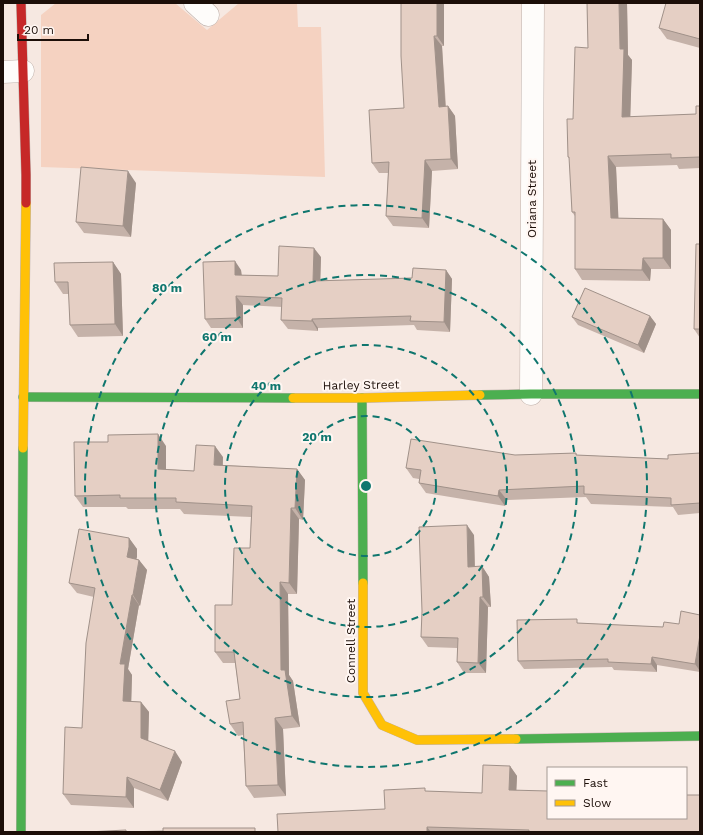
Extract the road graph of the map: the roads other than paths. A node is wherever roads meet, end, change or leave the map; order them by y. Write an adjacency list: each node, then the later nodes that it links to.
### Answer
1 (21, 3): 3 (street)
2 (533, 3): 4 (street, Oriana Street)
3 (13, 71): 6 (street)
4 (531, 394): 5 (street, Harley Street); 7 (street, Harley Street)
5 (700, 394)
6 (23, 397): 7 (street, Harley Street); 9 (street)
7 (362, 398): 8 (street, Connell Street)
8 (700, 736)
9 (21, 832)

